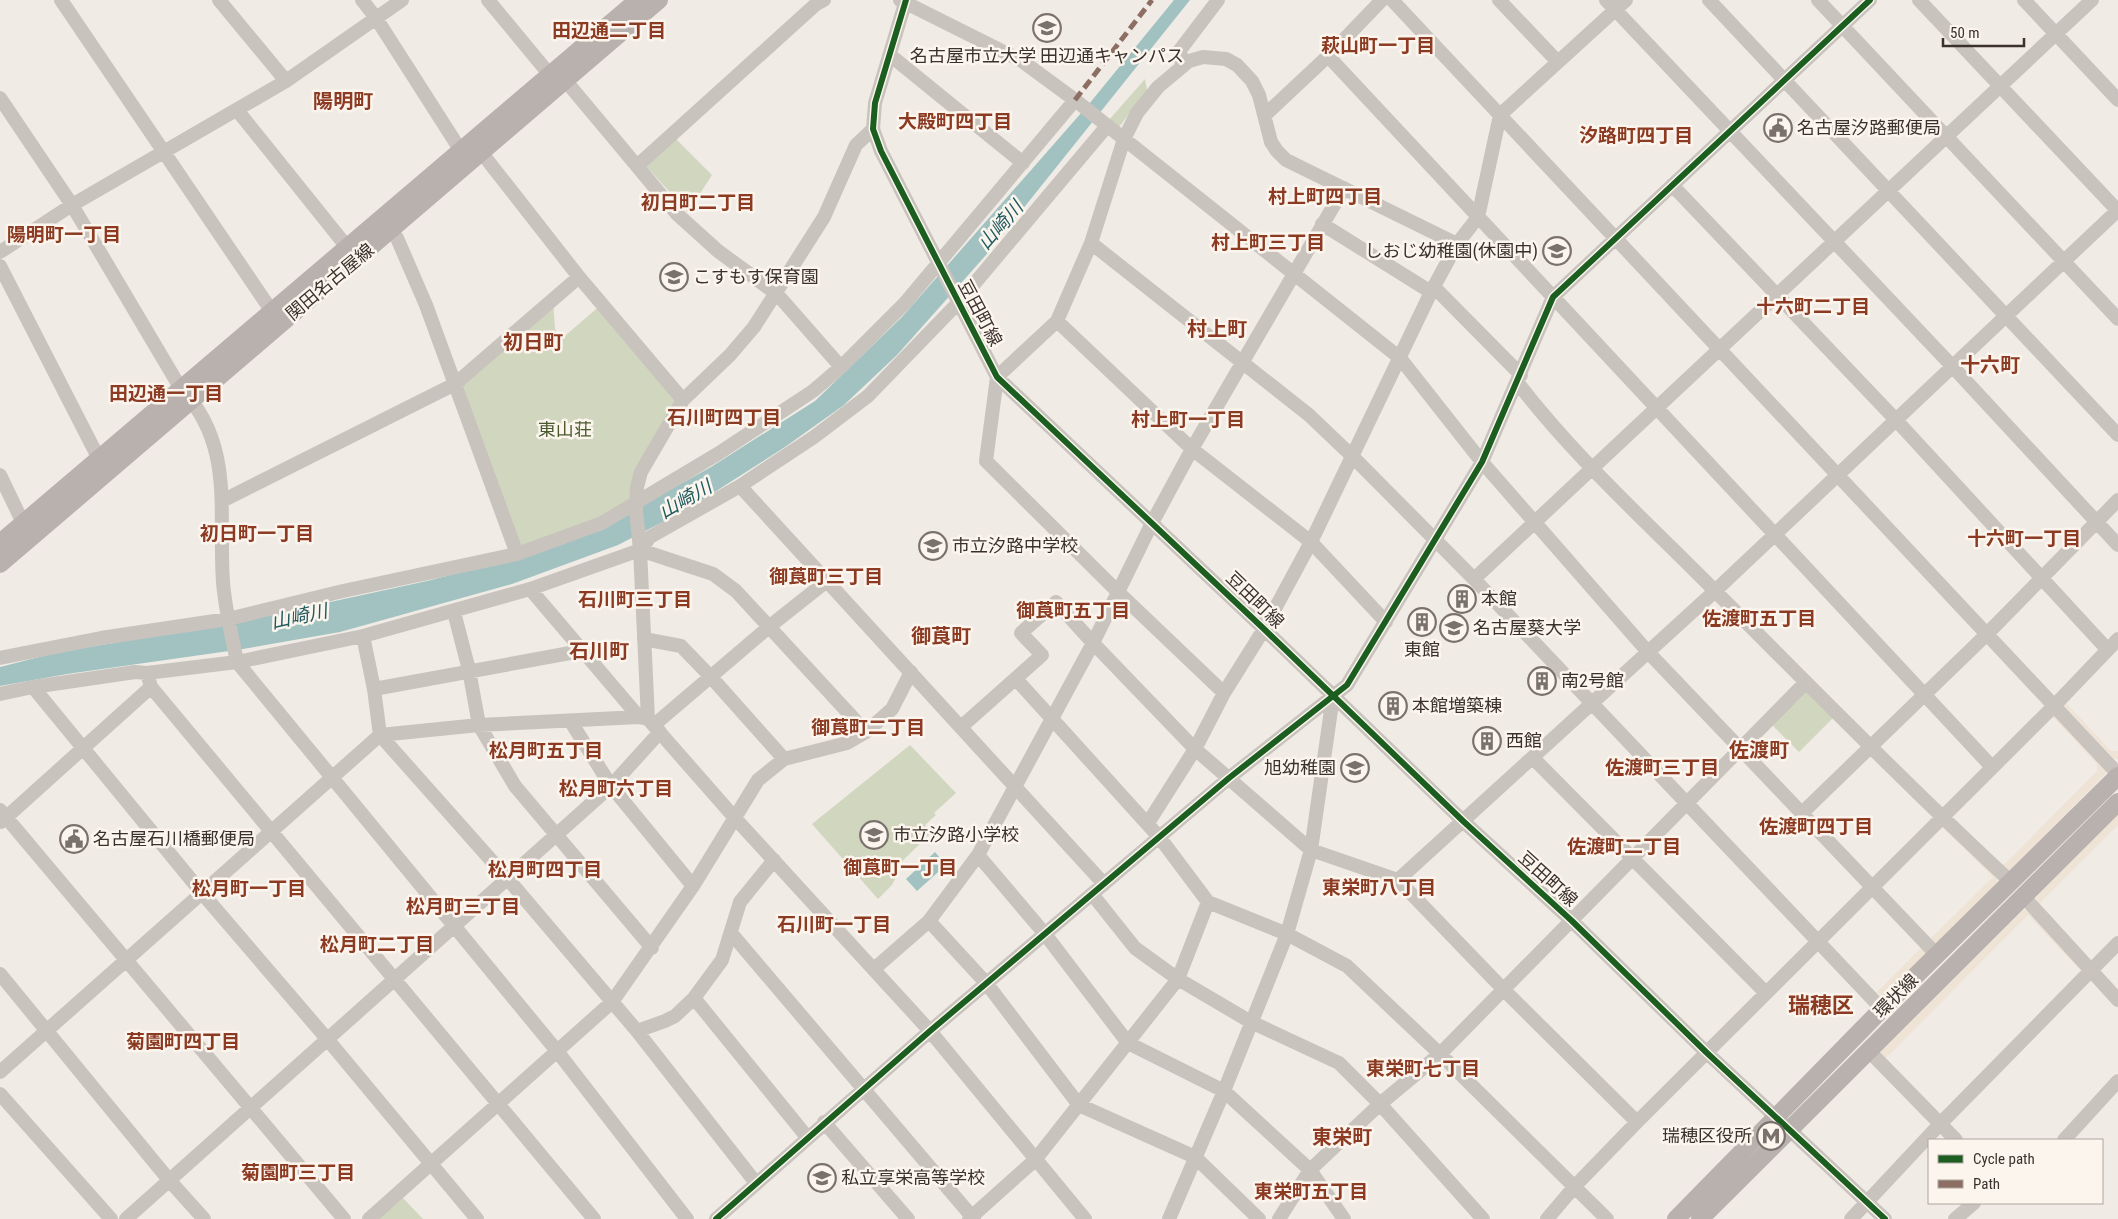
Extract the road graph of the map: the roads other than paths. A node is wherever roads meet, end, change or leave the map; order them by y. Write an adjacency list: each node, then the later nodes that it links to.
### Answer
1 (61, 0): 45 (street)
2 (219, 0): 31 (street)
3 (362, 0): 22 (street)
4 (402, 0): 22 (street)
5 (488, 0): 29 (street)
6 (638, 0): 29 (main road, 関田名古屋線)
7 (659, 0): 29 (main road, 関田名古屋線)
8 (824, 0): 48 (street)
9 (1218, 0): 28 (street)
10 (1382, 0): 26 (street)
11 (1392, 0): 38 (street)
12 (1499, 0): 27 (street)
13 (1626, 0): 21 (street)
14 (1709, 0): 30 (street)
15 (1818, 0): 23 (street)
16 (1870, 0): 23 (street)
17 (1919, 0): 32 (street)
18 (2024, 0): 24 (street)
19 (2092, 0): 24 (street)
20 (904, 1): 25 (street, 豆田町線); 35 (street)
21 (1611, 5): 27 (street); 41 (street)
22 (376, 18): 31 (street); 44 (street)
23 (1842, 26): 30 (street); 42 (street)
24 (2055, 34): 32 (street); 34 (street)
25 (890, 55): 40 (street, 豆田町線); 47 (street)
26 (1328, 56): 37 (street); 54 (street)
27 (1558, 62): 38 (street)
28 (1182, 66): 37 (street); 43 (street)
29 (557, 78): 44 (main road, 関田名古屋線); 46 (main road, 関田名古屋線); 48 (street)
30 (1785, 80): 41 (street); 51 (street)
31 (286, 81): 36 (street)
32 (2000, 86): 42 (street); 53 (street)
33 (0, 98): 52 (street)
34 (2118, 100)
35 (1076, 102): 39 (street); 47 (street)
36 (237, 110): 45 (street); 61 (street)
37 (1265, 115): 50 (street)
38 (1500, 116): 54 (street); 57 (street)
39 (1106, 125): 43 (street); 72 (street)
40 (873, 129): 65 (street, 豆田町線); 69 (street)
41 (1730, 131): 49 (street); 59 (street)
42 (1946, 136): 51 (street); 63 (street)
43 (1124, 139): 58 (street); 66 (street)
44 (461, 151): 55 (main road, 関田名古屋線)
45 (164, 152): 52 (street); 74 (street)
46 (481, 152): 55 (main road, 関田名古屋線); 67 (street)
47 (1023, 163): 65 (street)
48 (637, 166): 69 (street)
49 (1672, 185): 57 (street); 70 (street)
50 (1344, 188): 56 (street); 60 (street)
51 (1889, 190): 59 (street); 73 (street)
52 (72, 205): 62 (street); 85 (street)
53 (2118, 211): 63 (street)
54 (1478, 217): 60 (street); 71 (street)
55 (386, 224): 61 (main road, 関田名古屋線); 74 (main road, 関田名古屋線); 84 (street)
56 (1322, 224): 66 (street); 68 (street)
57 (1616, 239): 71 (street); 77 (street)
58 (1091, 243): 76 (street); 79 (street)
59 (1834, 243): 70 (street); 80 (street)
60 (1457, 244): 68 (street)
61 (346, 247): 74 (main road, 関田名古屋線)
62 (0, 252)
63 (2064, 261): 73 (street); 75 (street)
64 (0, 266): 93 (street)
65 (939, 267): 72 (street, 豆田町線); 81 (street)
66 (1294, 275): 78 (street); 79 (street)
67 (579, 277): 84 (street); 86 (street)
68 (1433, 290): 78 (street); 83 (street)
69 (777, 294): 81 (street); 86 (street)
70 (1778, 296): 77 (street); 88 (street)
71 (1553, 297): 83 (street); 87 (street)
72 (957, 301): 82 (street, 豆田町線); 97 (street)
73 (2006, 316): 80 (street); 89 (street)
74 (276, 318): 85 (main road, 関田名古屋線)
75 (2118, 319)
76 (1058, 321): 82 (street); 90 (street)
77 (1720, 350): 87 (street); 96 (street)
78 (1400, 358): 91 (street); 92 (street)
79 (1242, 363): 90 (street); 91 (street)
80 (1952, 366): 88 (street); 101 (street)
81 (841, 367): 100 (street)
82 (997, 377): 103 (street, 豆田町線); 118 (street)
83 (1519, 378): 92 (street); 94 (street)
84 (455, 384): 99 (street); 111 (street)
85 (186, 395): 93 (main road, 関田名古屋線); 99 (street)
86 (683, 400): 100 (street)
87 (1657, 408): 94 (street); 105 (street)
88 (1896, 420): 96 (street); 113 (street)
89 (2118, 434)
90 (1192, 449): 103 (street); 107 (street)
91 (1352, 456): 106 (street); 107 (street)
92 (1482, 462): 104 (street); 106 (street)
93 (104, 465): 102 (main road, 関田名古屋線); 112 (main road, 関田名古屋線)
94 (1592, 468): 104 (street); 117 (street)
95 (0, 475): 102 (street)
96 (1838, 476): 105 (street); 124 (street)
97 (740, 486): 110 (street); 115 (street)
98 (2118, 500): 101 (street)
99 (222, 501): 120 (street)
100 (636, 507): 110 (street); 111 (street)
101 (2097, 522): 109 (street); 113 (street)
102 (23, 523): 108 (main road, 関田名古屋線)
103 (1152, 523): 118 (street); 123 (street, 豆田町線)
104 (1535, 523): 114 (street); 131 (street)
105 (1774, 534): 117 (street); 145 (street)
106 (1436, 540): 114 (street); 121 (street)
107 (1311, 542): 121 (street); 123 (street)
108 (0, 543)
109 (2118, 545)
110 (640, 550): 116 (street); 122 (street); 126 (street)
111 (517, 554): 120 (street)
112 (0, 564)
113 (2041, 577): 124 (street); 129 (street)
114 (1474, 579): 147 (street)
115 (828, 580): 122 (street); 135 (street)
116 (530, 589): 119 (street); 130 (street)
117 (1715, 591): 131 (street); 139 (street)
118 (1118, 592): 128 (street); 143 (street)
119 (454, 612): 125 (street); 134 (street)
120 (229, 620): 132 (street); 133 (street)
121 (1386, 622): 146 (street)
122 (770, 626): 137 (street); 154 (street)
123 (1264, 629): 143 (street); 146 (street, 豆田町線)
124 (1987, 634): 145 (street); 148 (street)
125 (363, 636): 132 (street); 142 (street)
126 (644, 639): 137 (street); 151 (street)
127 (2118, 639): 129 (street)
128 (1093, 643): 138 (street); 149 (street); 159 (street)
129 (2107, 649): 148 (street)
130 (581, 651): 134 (street); 151 (street)
131 (1648, 652): 147 (street); 157 (street)
132 (236, 657): 136 (street); 164 (street)
133 (0, 658)
134 (469, 670): 142 (street); 152 (street)
135 (911, 672): 153 (street); 154 (street)
136 (147, 673): 140 (street); 141 (street)
137 (711, 677): 151 (street); 161 (street)
138 (1016, 679): 149 (street); 153 (street)
139 (1806, 682): 156 (street); 157 (street)
140 (33, 687): 144 (street); 158 (street)
141 (151, 687): 158 (street); 176 (street)
142 (374, 689): 155 (street)
143 (1224, 693): 159 (street)
144 (0, 694)
145 (1925, 695): 156 (street); 162 (street)
146 (1333, 696): 165 (street); 174 (street, 豆田町線); 179 (street)
147 (1592, 703): 160 (street); 168 (street)
148 (2054, 706): 162 (street); 163 (street)
149 (1053, 718): 167 (street); 175 (street)
150 (571, 722): 151 (street); 152 (street); 166 (street)
151 (650, 723): 166 (street); 172 (street)
152 (479, 725): 155 (street); 177 (street)
153 (961, 727): 167 (street)
154 (866, 732): 161 (street)
155 (380, 735): 164 (street); 183 (street)
156 (1871, 747): 170 (street); 173 (street)
157 (1740, 748): 168 (street); 170 (street)
158 (83, 749): 171 (street); 189 (street)
159 (1195, 749): 165 (street); 175 (street)
160 (1533, 758): 174 (street); 181 (street)
161 (784, 759): 172 (street)
162 (1992, 767): 173 (street)
163 (2118, 775): 185 (main road, 環状線)
164 (331, 778): 176 (street); 195 (street)
165 (1229, 778): 178 (street); 179 (street)
166 (611, 786): 177 (street); 187 (street)
167 (1016, 787): 180 (street); 186 (street)
168 (1687, 802): 181 (street); 199 (street)
169 (2118, 802): 191 (main road, 環状線)
170 (1801, 814): 188 (street)
171 (2, 817): 203 (street)
172 (734, 817): 182 (street); 187 (street)
173 (1942, 817): 185 (street); 188 (street)
174 (1463, 821): 184 (street); 194 (street, 豆田町線)
175 (1148, 824): 178 (street)
176 (272, 832): 189 (street); 208 (street)
177 (558, 835): 183 (street); 201 (street)
178 (1160, 838): 186 (street); 192 (street)
179 (1310, 850): 184 (street); 198 (street)
180 (978, 855): 193 (street); 197 (street)
181 (1631, 859): 194 (street); 211 (street)
182 (774, 860): 196 (street); 204 (street)
183 (508, 878): 195 (street); 214 (street)
184 (1398, 880): 210 (street)
185 (2010, 881): 202 (main road, 環状線)
186 (1104, 884): 190 (street)
187 (693, 886): 201 (street)
188 (1873, 886): 199 (street); 202 (street)
189 (202, 894): 203 (street); 220 (street)
190 (1092, 894): 197 (street); 207 (street)
191 (2024, 896): 205 (street); 222 (main road, 環状線)
192 (1208, 902): 198 (street); 207 (street)
193 (929, 921): 204 (street); 209 (street)
194 (1572, 921): 210 (street); 224 (street, 豆田町線)
195 (455, 926): 208 (street); 223 (street)
196 (731, 933): 212 (street); 228 (street)
197 (1045, 934): 209 (street); 221 (street)
198 (1286, 934): 216 (street); 225 (street)
199 (1819, 940): 211 (street); 215 (street)
200 (2118, 942): 205 (street)
201 (652, 948): 214 (street)
202 (1937, 955): 215 (main road, 環状線)
203 (127, 960): 219 (street); 234 (street)
204 (874, 969): 217 (street)
205 (2090, 972): 213 (street); 238 (street)
206 (0, 974): 219 (street)
207 (1178, 979): 216 (street); 221 (street)
208 (396, 980): 220 (street); 232 (street)
209 (987, 984): 217 (street); 233 (street)
210 (1504, 990): 225 (street); 236 (street)
211 (1765, 992): 224 (street)
212 (694, 998): 218 (street); 239 (street)
213 (2118, 1000)
214 (612, 1002): 218 (street); 223 (street)
215 (1882, 1009): 237 (main road, 環状線)
216 (1251, 1022): 229 (street); 231 (street)
217 (930, 1030): 228 (street); 243 (street)
218 (636, 1031): 247 (street)
219 (47, 1032): 226 (street); 246 (street)
220 (328, 1040): 234 (street); 244 (street)
221 (1128, 1043): 229 (street); 233 (street)
222 (1868, 1050): 237 (main road, 環状線); 238 (street)
223 (557, 1052): 232 (street); 259 (street)
224 (1706, 1052): 236 (street); 237 (street, 豆田町線)
225 (1440, 1054): 231 (street); 248 (street)
226 (0, 1072)
227 (2118, 1081): 241 (street)
228 (863, 1088): 235 (street); 251 (street)
229 (1224, 1091): 242 (street); 245 (street)
230 (0, 1094): 252 (street)
231 (1380, 1104): 245 (street); 267 (street)
232 (498, 1105): 244 (street); 258 (street)
233 (1079, 1105): 242 (street); 243 (street)
234 (251, 1107): 246 (street); 255 (street)
235 (824, 1122): 239 (street); 261 (street)
236 (1637, 1122): 248 (street)
237 (1783, 1123): 249 (street, 豆田町線); 270 (main road, 環状線); 271 (main road, 環状線)
238 (1940, 1124): 240 (street); 249 (street)
239 (807, 1137): 247 (street)
240 (1955, 1139)
241 (2065, 1139)
242 (1195, 1156): 263 (street); 264 (street)
243 (1035, 1160): 251 (street); 262 (street)
244 (431, 1165): 256 (street); 257 (street)
245 (1310, 1170): 265 (street); 266 (street)
246 (169, 1180): 253 (street); 254 (street)
247 (756, 1182): 260 (street)
248 (1575, 1186): 268 (street); 269 (street)
249 (1868, 1202): 272 (street); 273 (street, 豆田町線)
250 (1973, 1204): 274 (street)
251 (971, 1218)
252 (111, 1219)
253 (126, 1219)
254 (204, 1219)
255 (344, 1219)
256 (369, 1219)
257 (477, 1219)
258 (594, 1219)
259 (687, 1219)
260 (716, 1219)
261 (908, 1219)
262 (1084, 1219)
263 (1169, 1219)
264 (1259, 1219)
265 (1279, 1219)
266 (1344, 1219)
267 (1484, 1219)
268 (1546, 1219)
269 (1607, 1219)
270 (1676, 1219)
271 (1700, 1219)
272 (1851, 1219)
273 (1885, 1219)
274 (1956, 1219)

